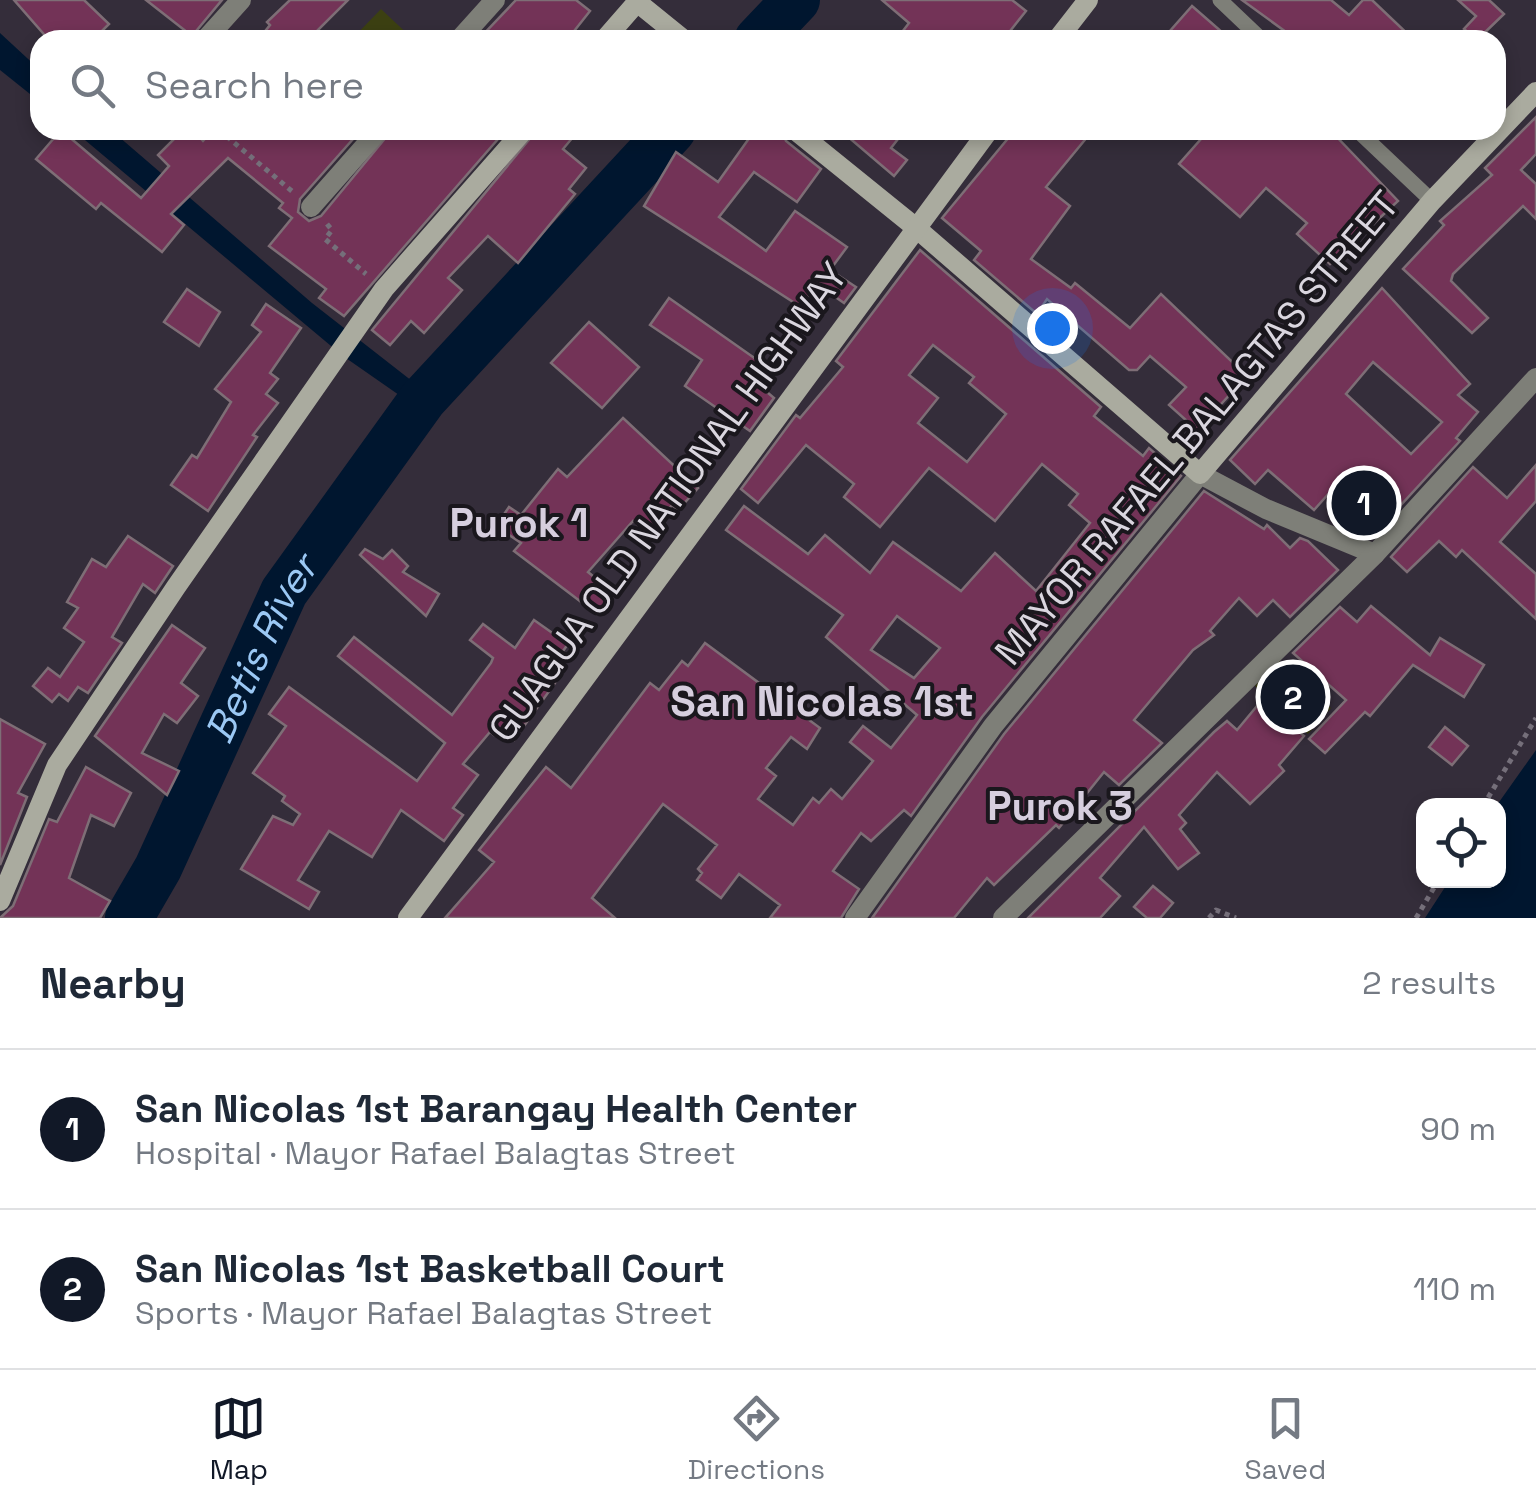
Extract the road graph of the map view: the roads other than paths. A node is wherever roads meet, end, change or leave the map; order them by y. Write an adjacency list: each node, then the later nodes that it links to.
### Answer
1 (242, 0): 6 (street)
2 (495, 0): 7 (street)
3 (1088, 0): 10 (street)
4 (1220, 0): 11 (lane)
5 (636, 1): 8 (street); 9 (street)
6 (214, 30)
7 (468, 30)
8 (612, 30)
9 (672, 30)
10 (1066, 30)
11 (1252, 30)
12 (1536, 92): 13 (street, MAYOR RAFAEL BALAGTAS STREET)
13 (1506, 123)
14 (371, 140): 21 (street)
15 (515, 140): 26 (street)
16 (807, 140): 22 (street)
17 (981, 140): 22 (street, GUAGUA OLD NATIONAL HIGHWAY)
18 (1368, 140): 20 (lane)
19 (1490, 140): 20 (street, MAYOR RAFAEL BALAGTAS STREET)
20 (1432, 201): 24 (street, MAYOR RAFAEL BALAGTAS STREET)
21 (312, 207)
22 (915, 227): 24 (street); 27 (street, GUAGUA OLD NATIONAL HIGHWAY)
23 (1536, 378): 25 (street)
24 (1200, 474): 25 (street); 28 (street, MAYOR RAFAEL BALAGTAS STREET)
25 (1375, 554): 29 (street)
26 (0, 901)
27 (408, 918)
28 (855, 918)
29 (1003, 918)

